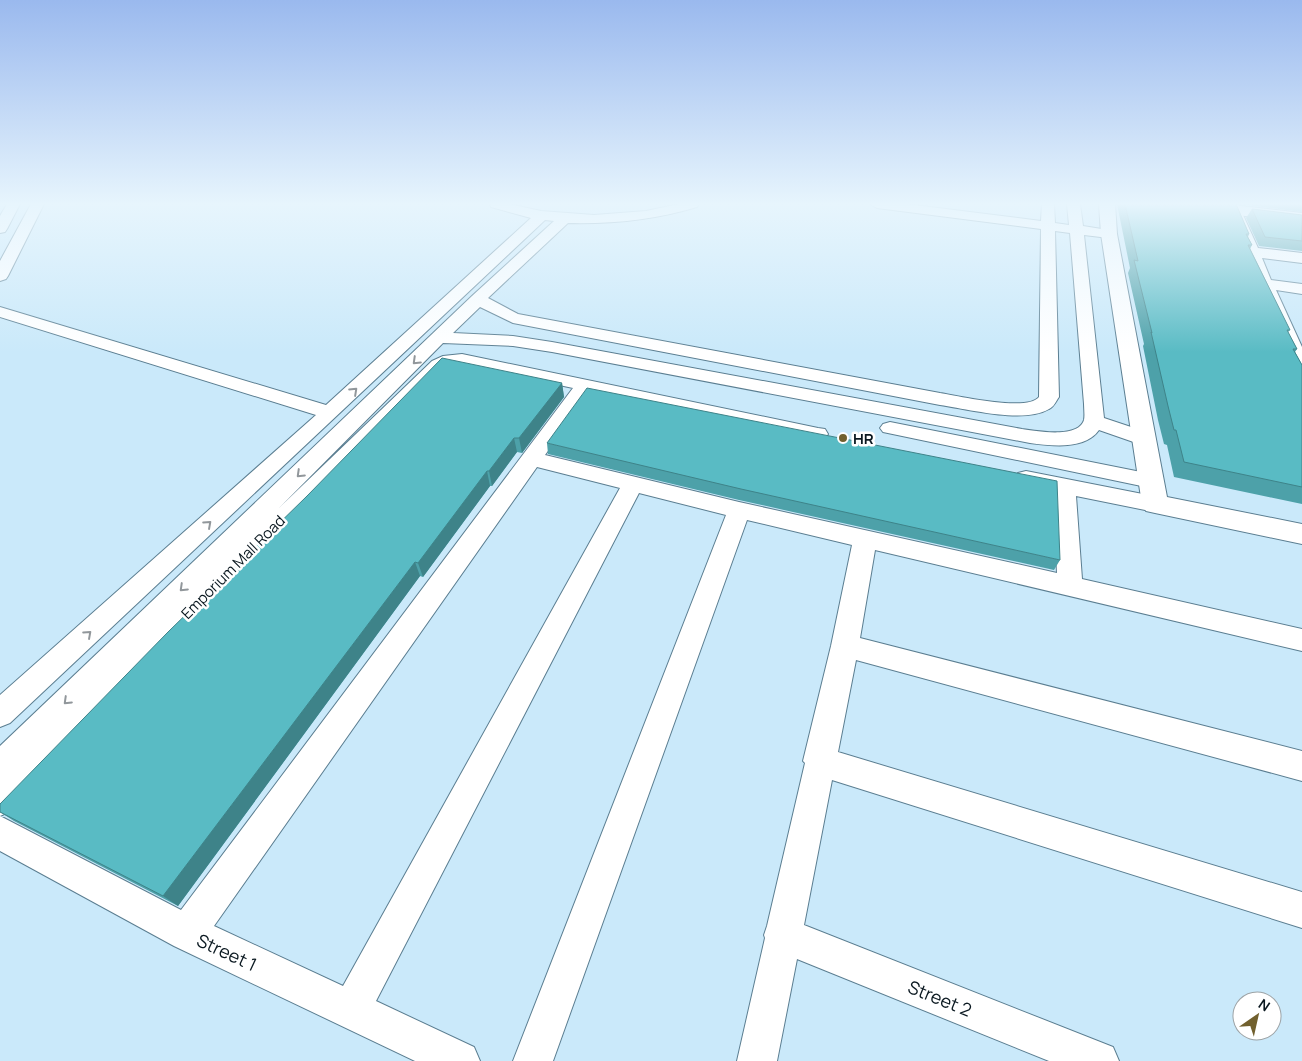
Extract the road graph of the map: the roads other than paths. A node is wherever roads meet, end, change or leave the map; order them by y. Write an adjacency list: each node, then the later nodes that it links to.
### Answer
1 (12, 254): 10 (street)
2 (501, 254): 20 (street, one-way to 2)
3 (527, 254): 13 (street)
4 (1048, 254): 13 (street)
5 (1079, 254): 21 (street)
6 (1115, 254): 23 (street)
7 (1254, 254): 11 (street)
8 (1265, 254): 9 (street)
9 (1302, 258)
10 (0, 276)
11 (1265, 284): 12 (street); 15 (street)
12 (1302, 289)
13 (478, 299): 17 (street)
14 (0, 312): 20 (street)
15 (1294, 332): 18 (street)
16 (461, 338): 17 (street); 21 (street); 28 (street)
17 (444, 349): 19 (street); 38 (street, one-way to 38); 39 (street, Emporium Mall Road)
18 (1302, 366)
19 (585, 385): 22 (street); 24 (street)
20 (330, 413): 35 (street, one-way to 20)
21 (1094, 421): 23 (street)
22 (834, 438)
23 (1145, 439): 28 (street)
24 (531, 459): 26 (street); 42 (street)
25 (1007, 474): 27 (street)
26 (633, 484): 29 (street); 44 (street)
27 (1064, 486): 28 (street); 32 (street)
28 (1153, 492): 30 (street)
29 (739, 510): 31 (street); 46 (street)
30 (1302, 534)
31 (865, 539): 32 (street); 34 (street)
32 (1070, 586): 33 (street)
33 (1302, 640)
34 (845, 646): 36 (street); 37 (street)
35 (0, 714)
36 (819, 761): 41 (street); 43 (street)
37 (1302, 766)
38 (0, 767)
39 (0, 800)
40 (0, 833): 42 (street, Street 1)
41 (1302, 910)
42 (187, 933): 44 (street, Street 1)
43 (782, 935): 47 (street); 48 (street, Street 2)
44 (351, 1010): 45 (street, Street 1)
45 (460, 1061)
46 (533, 1061)
47 (757, 1061)
48 (1099, 1061)

